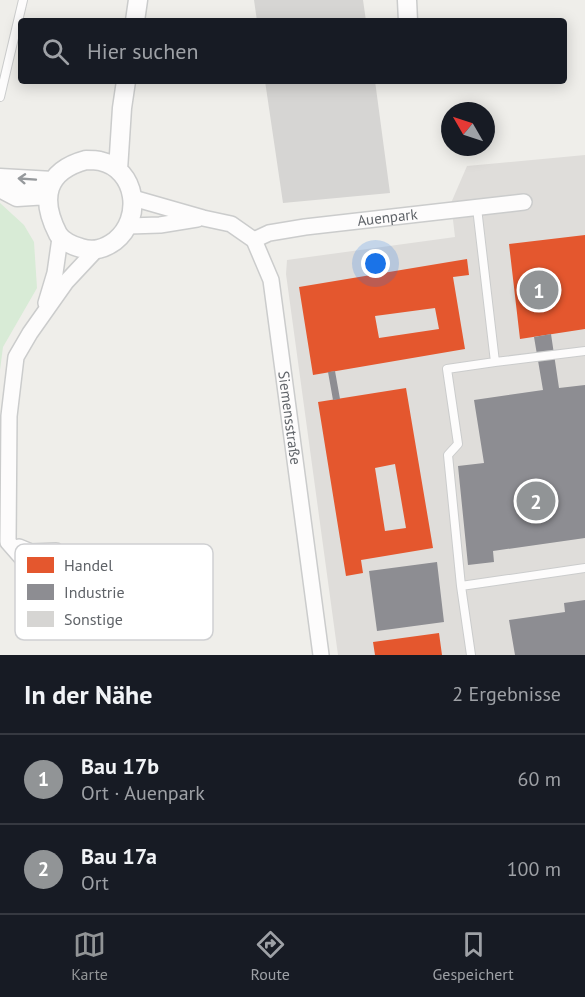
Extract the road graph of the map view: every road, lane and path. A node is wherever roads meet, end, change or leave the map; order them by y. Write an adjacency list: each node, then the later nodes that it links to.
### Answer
1 (23, 0): 4 (lane)
2 (138, 0): 5 (street)
3 (407, 0): 6 (street)
4 (19, 18)
5 (135, 18)
6 (408, 18)
7 (18, 21): 9 (lane)
8 (126, 84): 10 (street)
9 (0, 97)
10 (122, 108): 11 (street); 12 (street)
11 (100, 161): 12 (street); 15 (street)
12 (118, 170): 16 (street)
13 (0, 178): 15 (street, one-way to 13)
14 (0, 188): 15 (street)
15 (50, 188): 21 (street)
16 (133, 198): 19 (street); 20 (street)
17 (524, 202): 18 (street, Auenpark)
18 (477, 208): 22 (street, Auenpark); 26 (lane)
19 (203, 218): 20 (street); 22 (street)
20 (129, 226): 23 (street)
21 (60, 238): 23 (street); 24 (street)
22 (254, 240): 32 (street, Siemensstraße)
23 (96, 251): 24 (street)
24 (42, 318): 27 (street)
25 (585, 351): 26 (lane)
26 (495, 362): 31 (lane)
27 (8, 542): 28 (street); 29 (street)
28 (15, 545)
29 (15, 550)
30 (585, 568): 31 (lane)
31 (461, 586): 33 (lane)
32 (321, 655)
33 (471, 655)

